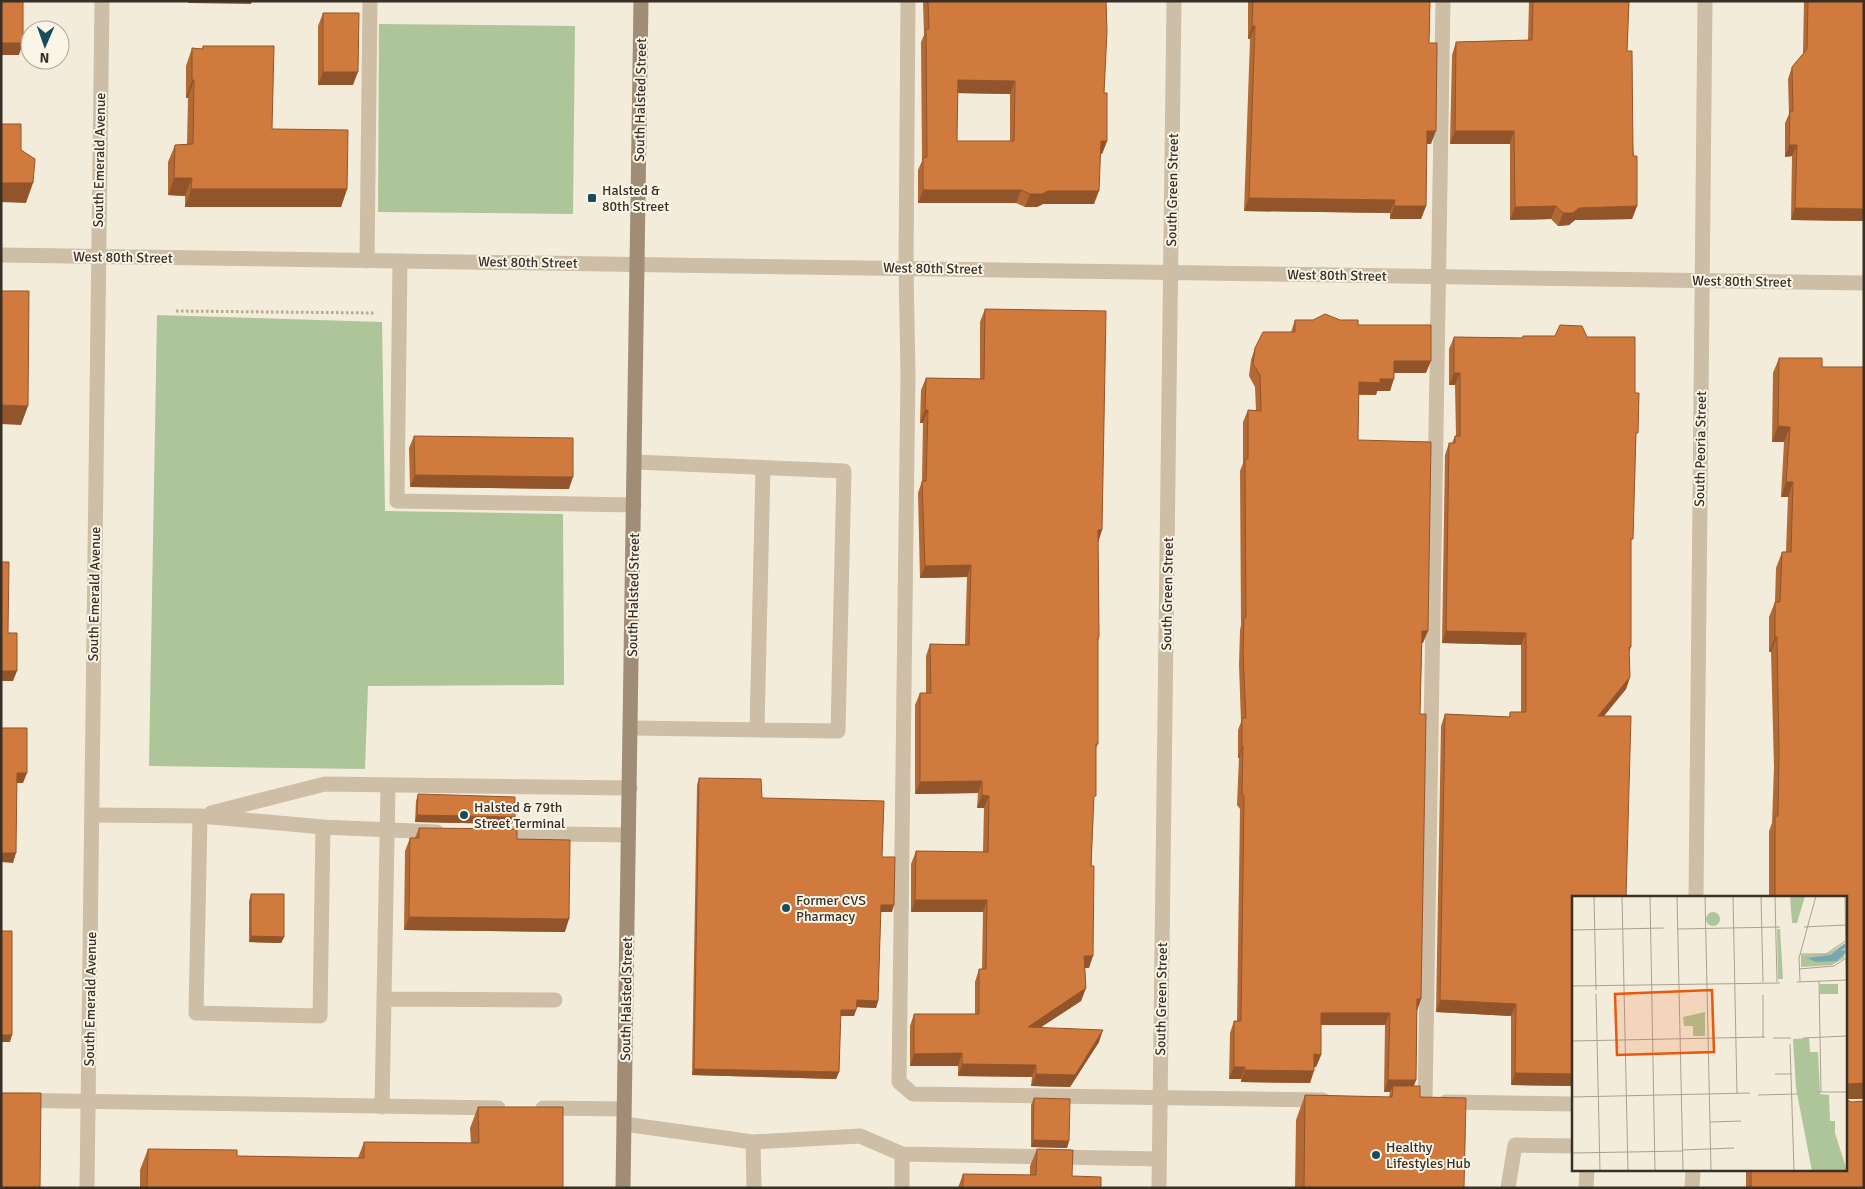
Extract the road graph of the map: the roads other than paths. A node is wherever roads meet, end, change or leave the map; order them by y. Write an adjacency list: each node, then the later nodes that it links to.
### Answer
1 (102, 1): 9 (street, South Emerald Avenue)
2 (370, 1): 10 (street)
3 (641, 1): 12 (main road, South Halsted Street)
4 (908, 1): 13 (street)
5 (1174, 1): 14 (street, South Green Street)
6 (1443, 1): 15 (street)
7 (1705, 1): 16 (street, South Peoria Street)
8 (1, 255): 9 (street, West 80th Street)
9 (98, 257): 10 (street, West 80th Street); 25 (street, South Emerald Avenue)
10 (367, 260): 11 (street, West 80th Street)
11 (400, 261): 12 (street, West 80th Street); 20 (street)
12 (638, 264): 13 (street, West 80th Street); 18 (main road, South Halsted Street)
13 (906, 268): 14 (street, West 80th Street); 35 (street)
14 (1171, 272): 15 (street, West 80th Street); 35 (street, South Green Street)
15 (1440, 276): 16 (street, West 80th Street); 39 (street)
16 (1702, 280): 17 (street, West 80th Street); 32 (street, South Peoria Street)
17 (1864, 283)
18 (635, 462): 19 (street); 20 (main road, South Halsted Street)
19 (763, 468): 22 (street); 22 (street)
20 (634, 505): 21 (main road, South Halsted Street)
21 (631, 728): 22 (street); 24 (main road, South Halsted Street)
22 (757, 729)
23 (388, 785): 24 (street); 26 (street); 28 (street)
24 (630, 788): 31 (main road, South Halsted Street)
25 (92, 815): 26 (street); 38 (street, South Emerald Avenue)
26 (200, 816): 27 (street); 27 (street)
27 (323, 827): 28 (street)
28 (386, 831): 29 (street); 33 (street)
29 (451, 832)
30 (480, 833): 31 (street)
31 (628, 835): 43 (main road, South Halsted Street)
32 (1696, 896)
33 (384, 999): 34 (street); 40 (street)
34 (555, 1000)
35 (1160, 1098): 37 (street); 47 (street, South Green Street)
36 (1, 1100): 38 (street)
37 (1336, 1100)
38 (89, 1102): 40 (street); 50 (street, South Emerald Avenue)
39 (1572, 1104)
40 (382, 1107): 41 (street)
41 (511, 1108)
42 (530, 1108): 43 (street)
43 (624, 1116): 44 (street); 51 (main road, South Halsted Street)
44 (753, 1142): 46 (street); 52 (street)
45 (1572, 1146): 55 (street)
46 (902, 1154): 47 (street); 53 (street)
47 (1159, 1159): 54 (street, South Green Street)
48 (1586, 1172): 56 (street)
49 (1693, 1172): 57 (street)
50 (87, 1188)
51 (623, 1188)
52 (754, 1188)
53 (902, 1188)
54 (1159, 1188)
55 (1508, 1188)
56 (1586, 1188)
57 (1692, 1188)

